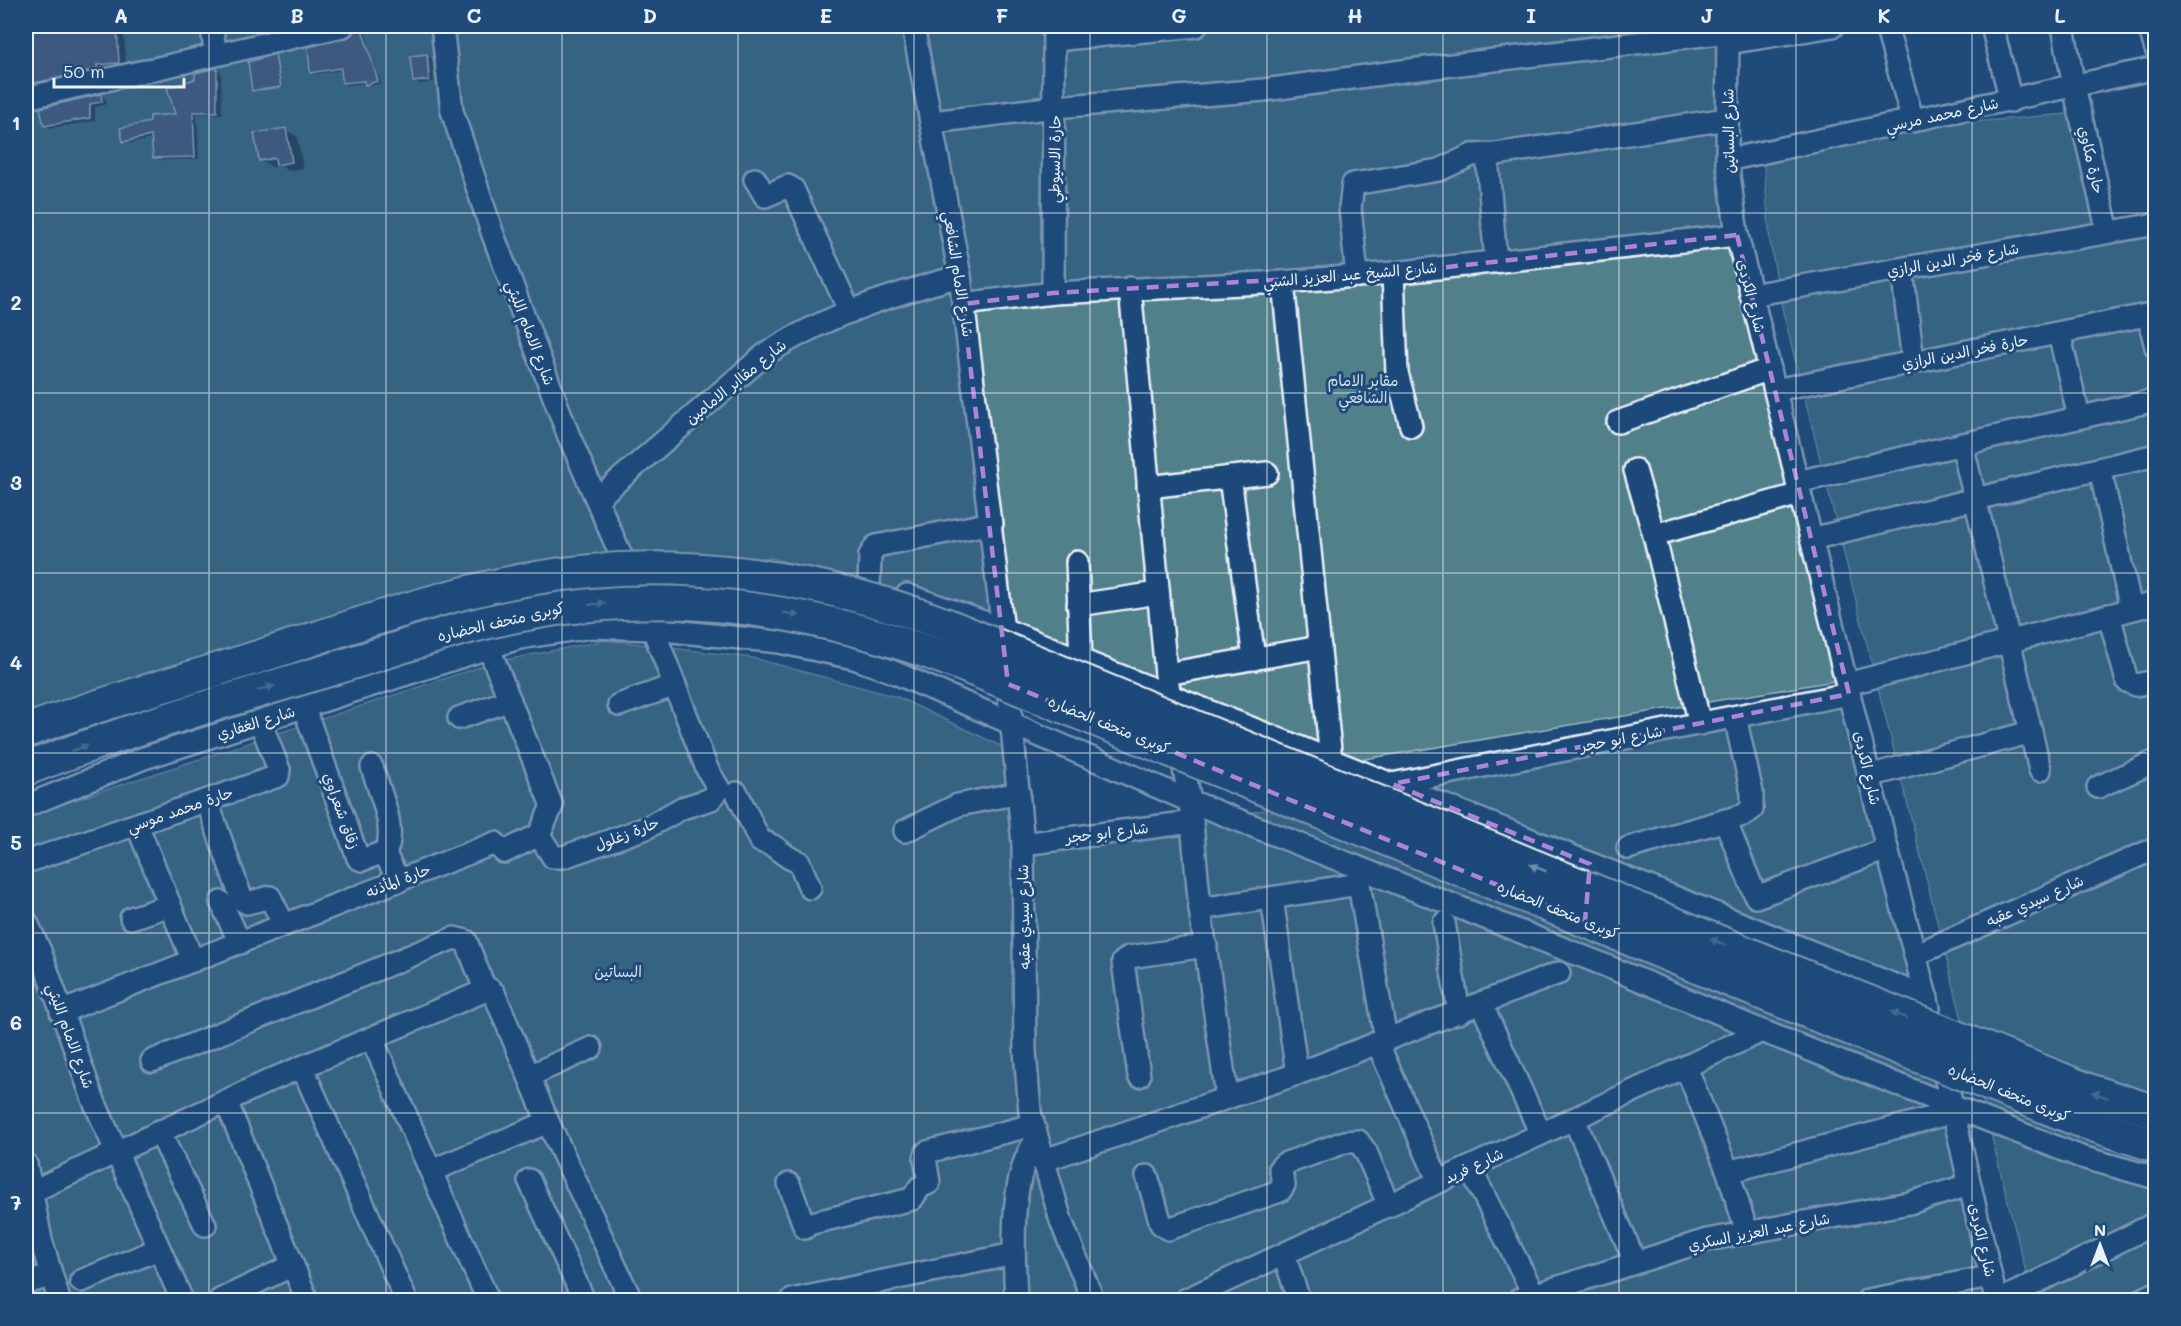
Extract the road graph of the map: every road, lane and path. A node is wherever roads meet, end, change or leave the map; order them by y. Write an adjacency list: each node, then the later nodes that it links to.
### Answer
1 (212, 26): 14 (street)
2 (343, 26): 14 (street)
3 (442, 26): 58 (street, شارع الامام الليثي)
4 (913, 26): 22 (street, شارع الامام الشافعي)
5 (1184, 26): 11 (street)
6 (1833, 26): 12 (street)
7 (1886, 26): 21 (street)
8 (1992, 26): 18 (street)
9 (2063, 26): 16 (street, حارة مكاوي)
10 (2149, 26): 13 (street)
11 (1054, 33): 19 (street, حارة الاسيوطي)
12 (1728, 33): 19 (street); 20 (street, شارع البساتين)
13 (2156, 49)
14 (215, 53): 17 (street)
15 (2156, 68): 16 (street, شارع محمد مرسي)
16 (2074, 87): 18 (street, شارع محمد مرسي); 27 (street, حارة مكاوي)
17 (26, 98)
18 (2011, 101): 21 (street, شارع محمد مرسي)
19 (1055, 107): 22 (street); 36 (street, حارة الاسيوطي)
20 (1727, 119): 23 (street); 24 (street, شارع البساتين)
21 (1912, 121): 24 (street, شارع محمد مرسي)
22 (933, 122): 32 (street, شارع الامام الشافعي)
23 (1496, 154): 29 (street); 33 (street)
24 (1727, 160): 28 (street, شارع البساتين)
25 (755, 179): 39 (street)
26 (2156, 224): 27 (street, شارع فخر الدين الرازي)
27 (2108, 232): 30 (street, شارع فخر الدين الرازي)
28 (1737, 235): 29 (street, شارع الشيخ عبد العزيز الشبي); 37 (street, شارع الكردى)
29 (1496, 262): 31 (street, شارع الشيخ عبد العزيز الشبي)
30 (1902, 269): 37 (street, شارع فخر الدين الرازي); 43 (street)
31 (1393, 273): 33 (street, شارع الشيخ عبد العزيز الشبي); 49 (street)
32 (960, 276): 38 (street, شارع الامام الشافعي); 39 (street, شارع مقاابر الامامين)
33 (1357, 276): 34 (street, شارع الشيخ عبد العزيز الشبي)
34 (1283, 282): 35 (street, شارع الشيخ عبد العزيز الشبي); 75 (street)
35 (1130, 288): 36 (street, شارع الشيخ عبد العزيز الشبي); 56 (street)
36 (1053, 292): 38 (street, شارع الشيخ عبد العزيز الشبي)
37 (1751, 295): 44 (street, شارع الكردى)
38 (963, 304): 60 (street, شارع الامام الشافعي)
39 (850, 312): 58 (street, شارع مقاابر الامامين)
40 (2152, 314): 41 (street, حارة فخر الدين الرازي); 42 (street)
41 (2059, 333): 43 (street, حارة فخر الدين الرازي); 47 (street)
42 (2156, 347)
43 (1913, 362): 45 (street, حارة فخر الدين الرازي)
44 (1770, 369): 45 (street, شارع الكردى); 48 (street)
45 (1775, 390): 57 (street, شارع الكردى)
46 (2156, 400): 47 (street)
47 (2079, 417): 50 (street)
48 (1618, 422)
49 (1411, 426)
50 (1962, 444): 57 (street); 59 (street)
51 (2156, 455): 52 (street)
52 (2100, 469): 59 (street); 69 (street)
53 (1635, 470): 61 (street)
54 (1268, 473): 55 (street)
55 (1230, 477): 56 (street); 76 (street)
56 (1148, 487): 66 (street)
57 (1798, 488): 61 (street); 62 (street, شارع الكردى)
58 (598, 498): 63 (street, شارع الامام الليثي)
59 (1975, 499): 62 (street); 73 (street)
60 (992, 524): 65 (street); 72 (street, شارع سيدي عقبه)
61 (1654, 535): 90 (street)
62 (1811, 539): 81 (street, شارع الكردى)
63 (625, 562): 65 (street); 71 (street, شارع الامام الليثي); 91 (street)
64 (1077, 562): 68 (street)
65 (869, 585): 72 (street)
66 (1158, 593): 68 (street); 78 (street)
67 (2156, 603): 69 (street, شارع ابو حجر)
68 (1078, 605): 77 (street)
69 (2131, 609): 70 (street, شارع ابو حجر)
70 (2109, 615): 73 (street, شارع ابو حجر); 79 (street)
71 (653, 629): 74 (street, شارع الغفاري); 80 (street); 89 (street, شارع الغفاري)
72 (1003, 629): 77 (street); 89 (street, شارع سيدي عقبه)
73 (2009, 640): 81 (street, شارع ابو حجر); 92 (street)
74 (488, 646): 83 (street); 85 (street, شارع الغفاري)
75 (1320, 647): 76 (street); 93 (street)
76 (1254, 659): 78 (street)
77 (1081, 660): 82 (street)
78 (1166, 674): 82 (street)
79 (2156, 681)
80 (675, 685): 84 (street); 101 (street)
81 (1848, 689): 86 (street, شارع ابو حجر); 98 (street, شارع الكردى)
82 (1170, 696): 93 (street); 104 (street)
83 (510, 700): 87 (street); 110 (street)
84 (619, 705)
85 (304, 708): 88 (street, شارع الغفاري); 115 (street, زقاق شعراوي)
86 (1735, 717): 90 (street, شارع ابو حجر); 106 (street)
87 (459, 718)
88 (260, 721): 103 (street, حارة محمد موسي); 105 (street, شارع الغفاري)
89 (1011, 722): 102 (street, شارع سيدي عقبه); 104 (street, شارع الغفاري)
90 (1700, 724): 99 (street, شارع ابو حجر)
91 (26, 729): 152 (highway, كوبرى متحف الحضاره, one-way to 91, bridge)
92 (2031, 732): 97 (street); 98 (street)
93 (1331, 760): 99 (street)
94 (2156, 761): 100 (street)
95 (372, 767): 115 (street)
96 (26, 769): 158 (highway, كوبرى متحف الحضاره, one-way to 158, bridge)
97 (2040, 770)
98 (1869, 776): 114 (street, شارع الكردى)
99 (1392, 784): 117 (street)
100 (2098, 787)
101 (736, 790): 110 (street, حارة زغلول); 119 (street)
102 (1019, 793): 109 (street); 111 (street, شارع سيدي عقبه)
103 (207, 801): 108 (street, حارة محمد موسي); 127 (street)
104 (1190, 801): 107 (street); 131 (street, شارع الغفاري)
105 (26, 806)
106 (1725, 820): 112 (street); 114 (street)
107 (1192, 822): 111 (street, شارع ابو حجر); 123 (street)
108 (137, 825): 116 (street, حارة محمد موسي); 122 (street)
109 (905, 831)
110 (539, 835): 118 (street, حارة المأذنه)
111 (1023, 844): 156 (street, شارع سيدي عقبه)
112 (1628, 848)
113 (2156, 848): 130 (street, شارع سيدي عقبه)
114 (1887, 849): 130 (street, شارع الكردى)
115 (385, 853): 118 (street)
116 (26, 862)
117 (1600, 868): 131 (street); 135 (street)
118 (399, 881): 127 (street, حارة المأذنه)
119 (810, 888)
120 (1272, 898): 123 (street); 141 (street); 146 (street)
121 (221, 902): 128 (street)
122 (168, 906): 124 (street); 132 (street)
123 (1200, 909): 129 (street)
124 (131, 918)
125 (26, 921): 137 (street, شارع الامام الليثي)
126 (1444, 922): 138 (street)
127 (284, 925): 128 (street, حارة المأذنه)
128 (240, 943): 132 (street, حارة المأذنه)
129 (1206, 946): 148 (street); 149 (street)
130 (1915, 955): 135 (street, شارع الكردى)
131 (1590, 959): 139 (street, شارع الغفاري)
132 (193, 961): 137 (street, حارة المأذنه)
133 (1559, 973): 136 (street)
134 (485, 989): 140 (street); 143 (street); 147 (street)
135 (1927, 998): 151 (street, شارع الكردى)
136 (1481, 1003): 138 (street); 157 (street)
137 (61, 1012): 159 (street, شارع الامام الليثي)
138 (1459, 1013): 141 (street)
139 (1762, 1031): 144 (street, شارع فريد); 151 (street, شارع الغفاري)
140 (372, 1039): 145 (street); 163 (street)
141 (1381, 1041): 146 (street); 168 (street)
142 (591, 1048): 147 (street)
143 (152, 1061)
144 (1686, 1066): 153 (street, شارع فريد); 164 (street)
145 (302, 1067): 150 (street); 191 (street)
146 (1297, 1074): 149 (street)
147 (529, 1076): 154 (street)
148 (1139, 1076)
149 (1227, 1097): 160 (street)
150 (226, 1101): 155 (street); 180 (street)
151 (1953, 1109): 164 (street); 166 (street, شارع الغفاري); 170 (street, شارع الكردى)
152 (2156, 1112)
153 (1574, 1119): 157 (street, شارع فريد); 179 (street)
154 (548, 1122): 163 (street); 194 (street)
155 (159, 1131): 159 (street); 174 (street)
156 (1035, 1133): 160 (street, شارع سيدي عقبه); 169 (street); 177 (street)
157 (1541, 1134): 162 (street, شارع فريد)
158 (2156, 1146)
159 (115, 1151): 171 (street); 176 (street, شارع الامام الليثي)
160 (1042, 1161): 197 (street, شارع سيدي عقبه)
161 (26, 1164): 171 (street)
162 (1470, 1168): 168 (street, شارع فريد); 186 (street)
163 (431, 1171): 192 (street)
164 (1728, 1172): 175 (street)
165 (1147, 1176): 172 (street)
166 (2156, 1178)
167 (530, 1180): 193 (street)
168 (1439, 1182): 172 (street, شارع فريد)
169 (789, 1184)
170 (1969, 1185): 175 (street, شارع عبد العزيز السكري); 182 (street, شارع الكردى)
171 (31, 1192): 181 (street)
172 (1389, 1206): 178 (street, شارع فريد)
173 (2156, 1223): 202 (street)
174 (205, 1225)
175 (1748, 1232): 179 (street, شارع عبد العزيز السكري)
176 (159, 1249): 183 (street); 188 (street, شارع الامام الليثي)
177 (1014, 1254): 195 (street); 196 (street)
178 (1284, 1255): 198 (street, شارع فريد); 199 (street)
179 (1635, 1262): 186 (street, شارع عبد العزيز السكري)
180 (291, 1266): 189 (street); 190 (street)
181 (51, 1276): 184 (street); 187 (street)
182 (1990, 1277): 200 (street); 201 (street, شارع الكردى)
183 (81, 1281)
184 (26, 1283)
185 (2156, 1293): 203 (street)
186 (1526, 1298)
187 (59, 1300)
188 (182, 1300)
189 (220, 1300)
190 (307, 1300)
191 (406, 1300)
192 (488, 1300)
193 (584, 1300)
194 (631, 1300)
195 (792, 1300)
196 (1016, 1300)
197 (1093, 1300)
198 (1185, 1300)
199 (1299, 1300)
200 (1868, 1300)
201 (1996, 1300)
202 (2001, 1300)
203 (2141, 1300)

